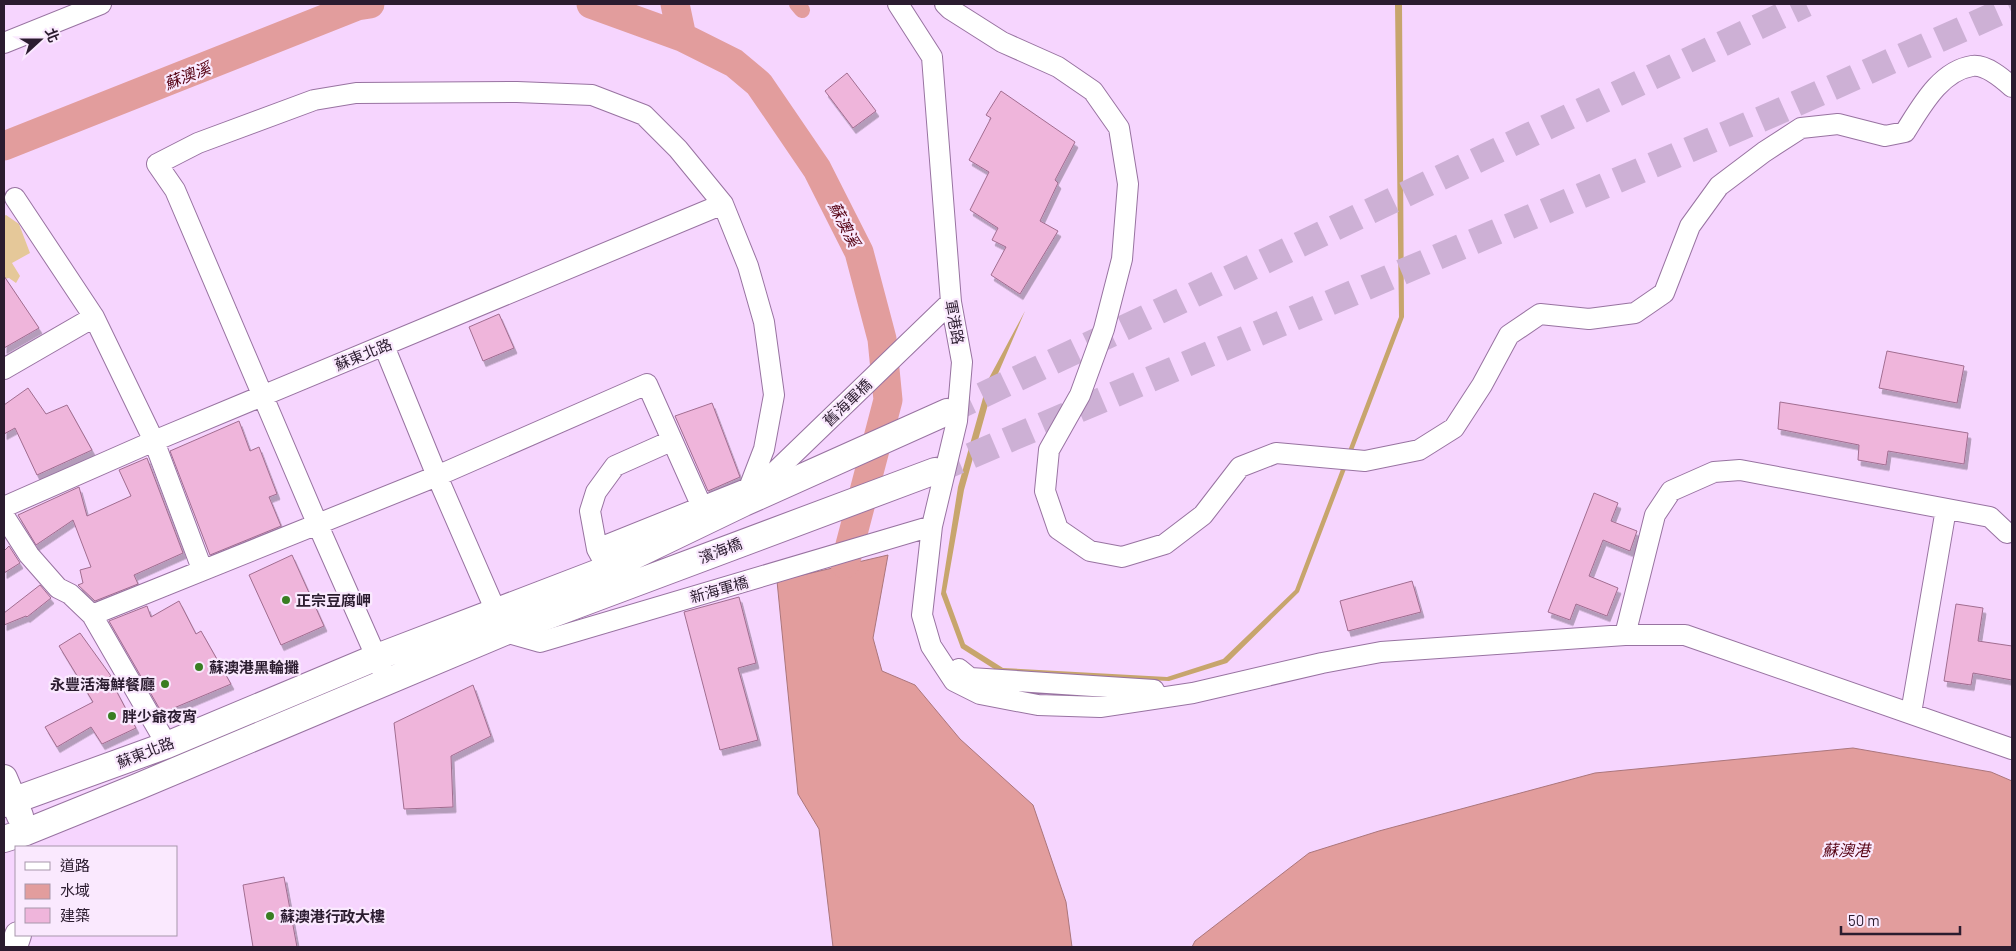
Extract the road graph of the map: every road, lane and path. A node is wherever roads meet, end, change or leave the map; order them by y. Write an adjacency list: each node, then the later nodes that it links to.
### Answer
1 (101, 4): 4 (street)
2 (898, 4): 8 (street, 軍港路)
3 (945, 4): 5 (street)
4 (4, 43)
5 (2012, 87)
6 (15, 198): 9 (street)
7 (723, 204): 10 (street, 蘇東北路); 12 (street); 20 (street)
8 (951, 302): 18 (street, 舊海軍橋); 24 (street, 軍港路)
9 (94, 317): 11 (street); 14 (street)
10 (384, 346): 12 (street, 蘇東北路); 17 (street)
11 (4, 369)
12 (263, 395): 14 (street, 蘇東北路); 23 (street)
13 (947, 412): 18 (main road)
14 (154, 440): 19 (street, 蘇東北路); 27 (street)
15 (671, 441): 17 (street); 20 (street); 26 (street)
16 (935, 471): 29 (main road, 濱海橋)
17 (436, 476): 23 (street); 29 (street)
18 (744, 503): 26 (main road)
19 (4, 507)
20 (702, 507): 26 (street)
21 (1946, 509): 25 (street); 30 (street); 33 (street)
22 (4, 516): 28 (street)
23 (317, 523): 27 (street); 31 (street)
24 (932, 526): 29 (street, 新海軍橋); 30 (street, 軍港路)
25 (2008, 533)
26 (602, 559): 29 (main road)
27 (202, 569): 28 (street)
28 (92, 615): 34 (street)
29 (501, 621): 31 (main road, 蘇東北路); 32 (main road, 蘇東北路)
30 (1625, 634): 33 (street)
31 (377, 657): 32 (street); 34 (main road, 蘇東北路)
32 (386, 681): 37 (main road, 蘇東北路)
33 (1911, 713): 35 (street)
34 (166, 745): 36 (main road, 蘇東北路)
35 (2012, 749)
36 (7, 794): 37 (main road)
37 (19, 839)

